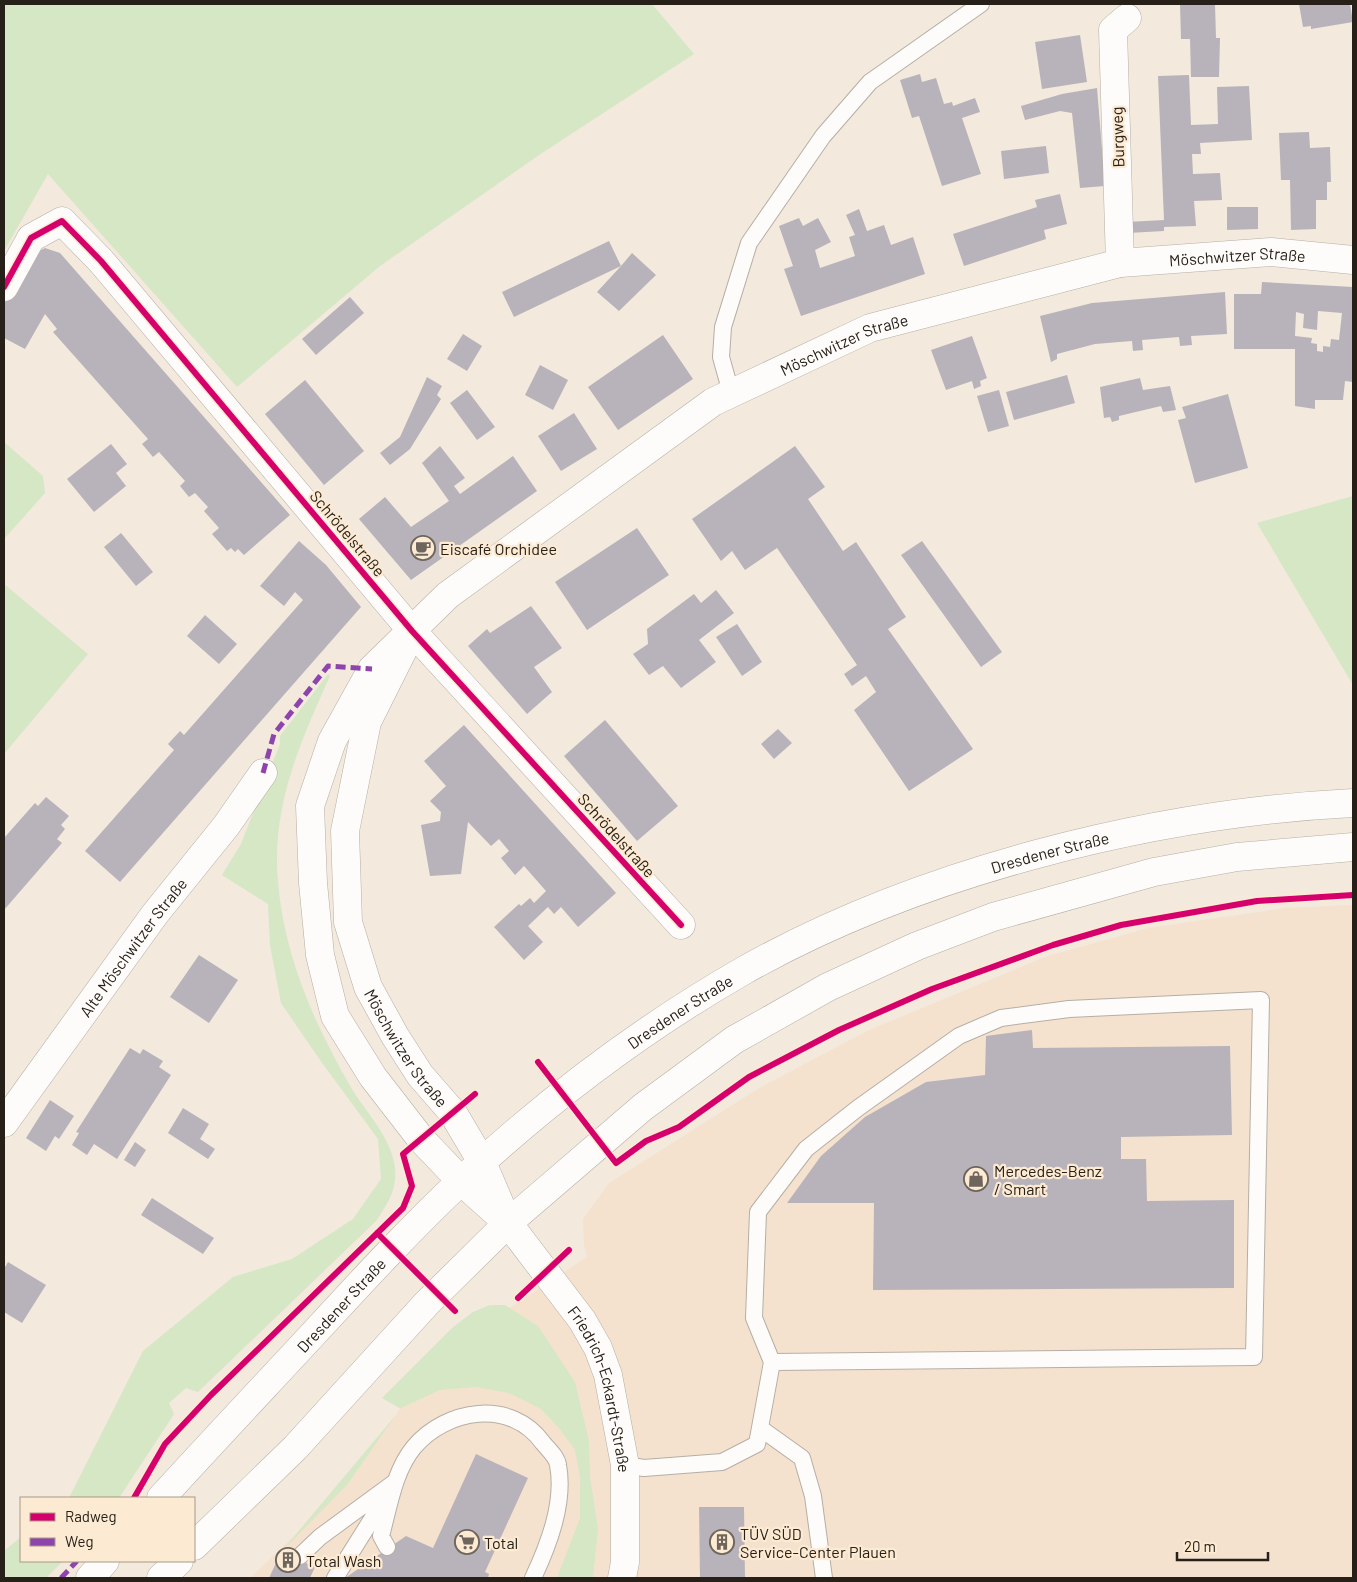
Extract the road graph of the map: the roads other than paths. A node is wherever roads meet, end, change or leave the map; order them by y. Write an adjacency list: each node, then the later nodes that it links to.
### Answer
1 (981, 4): 6 (lane)
2 (1127, 18): 4 (main road, Burgweg)
3 (1353, 260): 4 (main road, Möschwitzer Straße)
4 (1120, 263): 6 (main road, Möschwitzer Straße)
5 (4, 287): 7 (main road, Schrödelstraße)
6 (731, 393): 7 (main road, Möschwitzer Straße)
7 (412, 631): 11 (main road, Schrödelstraße); 13 (main road, Möschwitzer Straße); 14 (main road, Möschwitzer Straße)
8 (263, 773): 12 (main road, Alte Möschwitzer Straße)
9 (1353, 803): 13 (main road, Dresdener Straße)
10 (1353, 847): 15 (main road)
11 (680, 925)
12 (4, 1123)
13 (482, 1162): 14 (main road, Dresdener Straße); 15 (main road, Möschwitzer Straße)
14 (461, 1181): 15 (main road, Möschwitzer Straße); 20 (main road, Dresdener Straße)
15 (508, 1222): 18 (main road, Friedrich-Eckardt-Straße); 21 (main road)
16 (772, 1362): 16 (lane); 17 (lane)
17 (760, 1428): 18 (lane); 31 (lane)
18 (625, 1465): 30 (main road, Friedrich-Eckardt-Straße)
19 (395, 1482): 22 (lane); 23 (lane); 28 (lane); 29 (lane)
20 (162, 1497)
21 (195, 1545)
22 (387, 1547)
23 (300, 1556)
24 (104, 1562): 26 (main road)
25 (178, 1562): 27 (main road)
26 (90, 1578)
27 (161, 1578)
28 (335, 1578)
29 (533, 1578)
30 (622, 1578)
31 (824, 1578)

